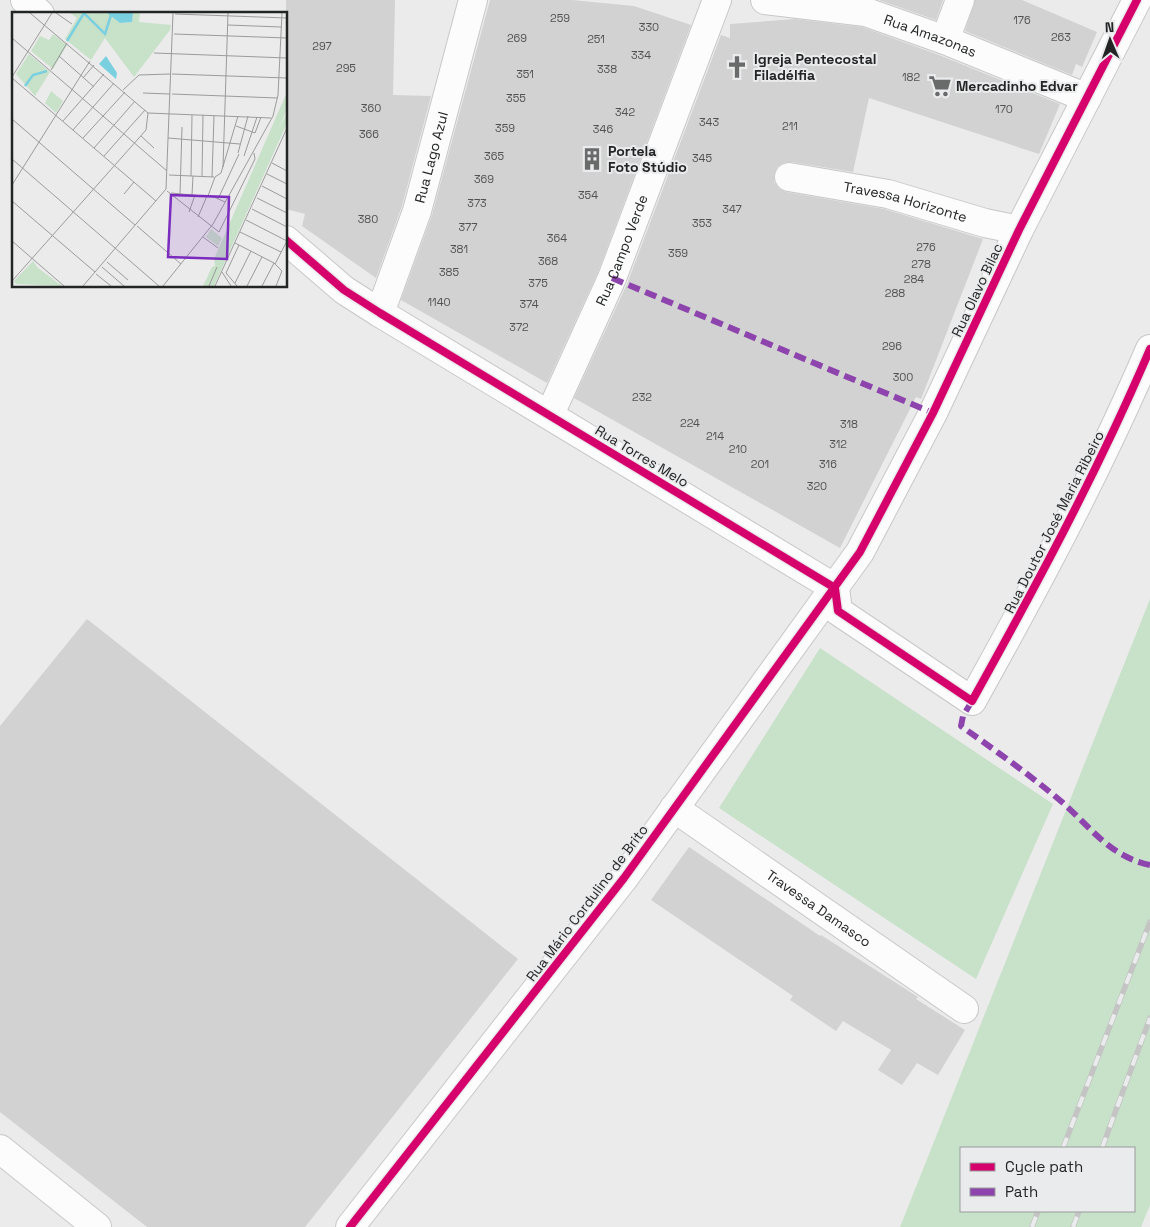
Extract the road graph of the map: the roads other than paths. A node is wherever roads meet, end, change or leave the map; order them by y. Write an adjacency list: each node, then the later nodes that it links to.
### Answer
1 (25, 0): 7 (street)
2 (473, 0): 13 (street, Rua Lago Azul)
3 (717, 0): 15 (street, Rua Campo Verde)
4 (766, 0): 8 (street, Rua Amazonas)
5 (960, 0): 8 (street)
6 (1137, 0): 9 (street, Rua Olavo Bilac)
7 (38, 12)
8 (944, 40): 9 (street, Rua Amazonas)
9 (1087, 98): 11 (street, Rua Olavo Bilac)
10 (789, 177): 11 (street, Travessa Horizonte)
11 (1019, 230): 16 (street, Rua Olavo Bilac)
12 (288, 242): 13 (street, Rua Torres Melo)
13 (380, 313): 15 (street, Rua Torres Melo)
14 (1150, 350): 16 (street, Rua Doutor José Maria Ribeiro)
15 (550, 414): 16 (street, Rua Torres Melo)
16 (835, 588): 17 (street, Rua Mário Cordulino de Brito)
17 (674, 808): 18 (street, Travessa Damasco); 21 (street, Rua Mário Cordulino de Brito)
18 (964, 1009)
19 (0, 1149): 20 (street)
20 (97, 1227)
21 (350, 1227)

